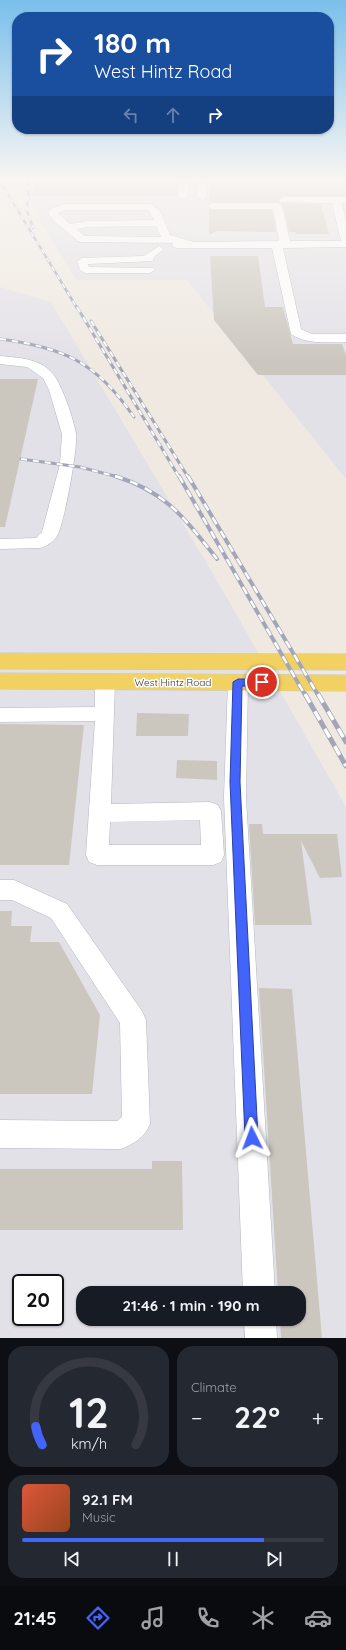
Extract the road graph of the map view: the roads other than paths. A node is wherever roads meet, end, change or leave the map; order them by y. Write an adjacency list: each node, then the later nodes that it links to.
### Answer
1 (86, 239): 4 (street)
2 (172, 239): 4 (street)
3 (280, 239): 6 (street)
4 (181, 243): 6 (street); 8 (street)
5 (346, 244): 6 (street)
6 (280, 246): 10 (street)
7 (105, 248): 8 (street)
8 (159, 248): 9 (street)
9 (150, 270)
10 (346, 338)
11 (0, 360): 12 (street)
12 (0, 544)
13 (0, 661): 14 (main road, West Hintz Road)
14 (346, 662)
15 (0, 681): 16 (main road, West Hintz Road)
16 (105, 682): 17 (main road, West Hintz Road); 19 (street)
17 (238, 682): 18 (main road, West Hintz Road); 24 (street)
18 (346, 683)
19 (105, 714): 20 (street); 21 (street)
20 (0, 715)
21 (99, 813): 21 (street)
22 (0, 890): 23 (street)
23 (0, 1134)
24 (259, 1286)
25 (260, 1326): 26 (street)
26 (261, 1338)

